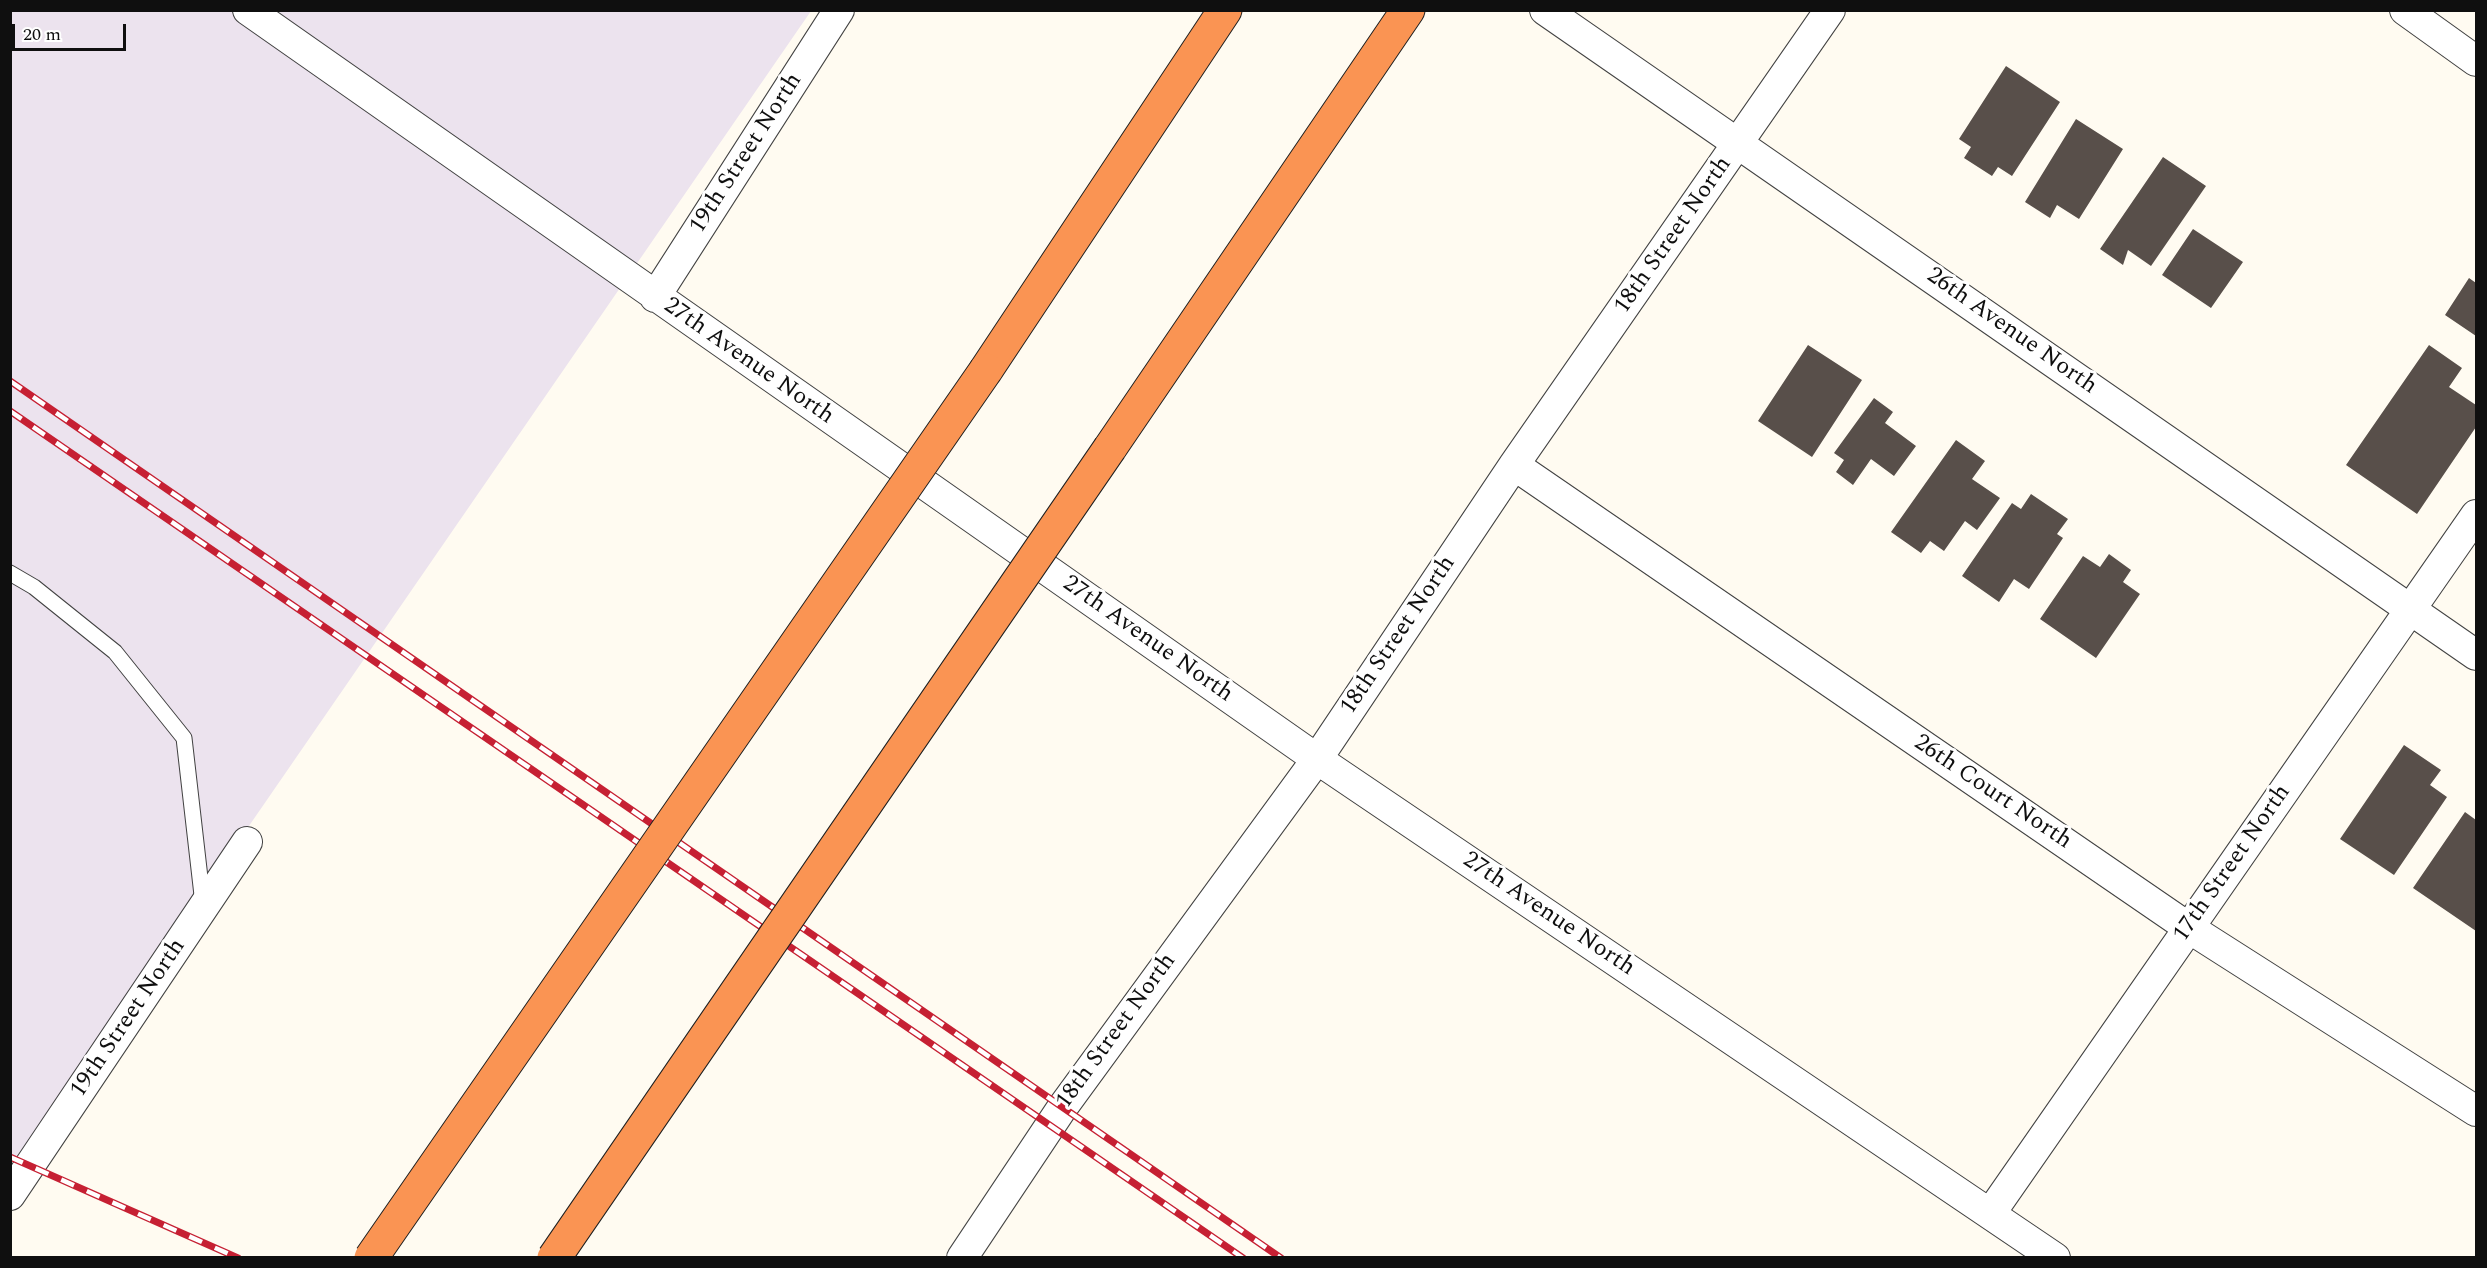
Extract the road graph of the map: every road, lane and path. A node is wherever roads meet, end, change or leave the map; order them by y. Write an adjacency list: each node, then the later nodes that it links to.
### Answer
1 (248, 10): 10 (street, 27th Avenue North)
2 (839, 10): 10 (street, 19th Street North)
3 (1225, 10): 23 (highway, bridge)
4 (1408, 10): 24 (highway, bridge)
5 (1545, 10): 9 (street, 26th Avenue North)
6 (1830, 10): 9 (street, 18th Street North)
7 (2405, 10): 8 (street)
8 (2476, 61)
9 (1738, 144): 11 (street, 18th Street North); 14 (street, 26th Avenue North)
10 (655, 297): 16 (street, 27th Avenue North)
11 (1514, 465): 16 (street, 18th Street North); 19 (street, 26th Court North)
12 (2476, 515): 14 (street, 17th Street North)
13 (10, 573): 18 (lane)
14 (2411, 609): 15 (street, 26th Avenue North); 19 (street, 17th Street North)
15 (2476, 655)
16 (1317, 759): 22 (street, 27th Avenue North); 25 (street, 18th Street North)
17 (247, 842): 18 (street, 19th Street North)
18 (203, 907): 21 (street, 19th Street North)
19 (2189, 928): 20 (street, 26th Court North); 22 (street, 17th Street North)
20 (2476, 1111)
21 (10, 1196)
22 (1990, 1214): 26 (street, 27th Avenue North)
23 (371, 1257)
24 (554, 1257)
25 (962, 1257)
26 (2055, 1257)

